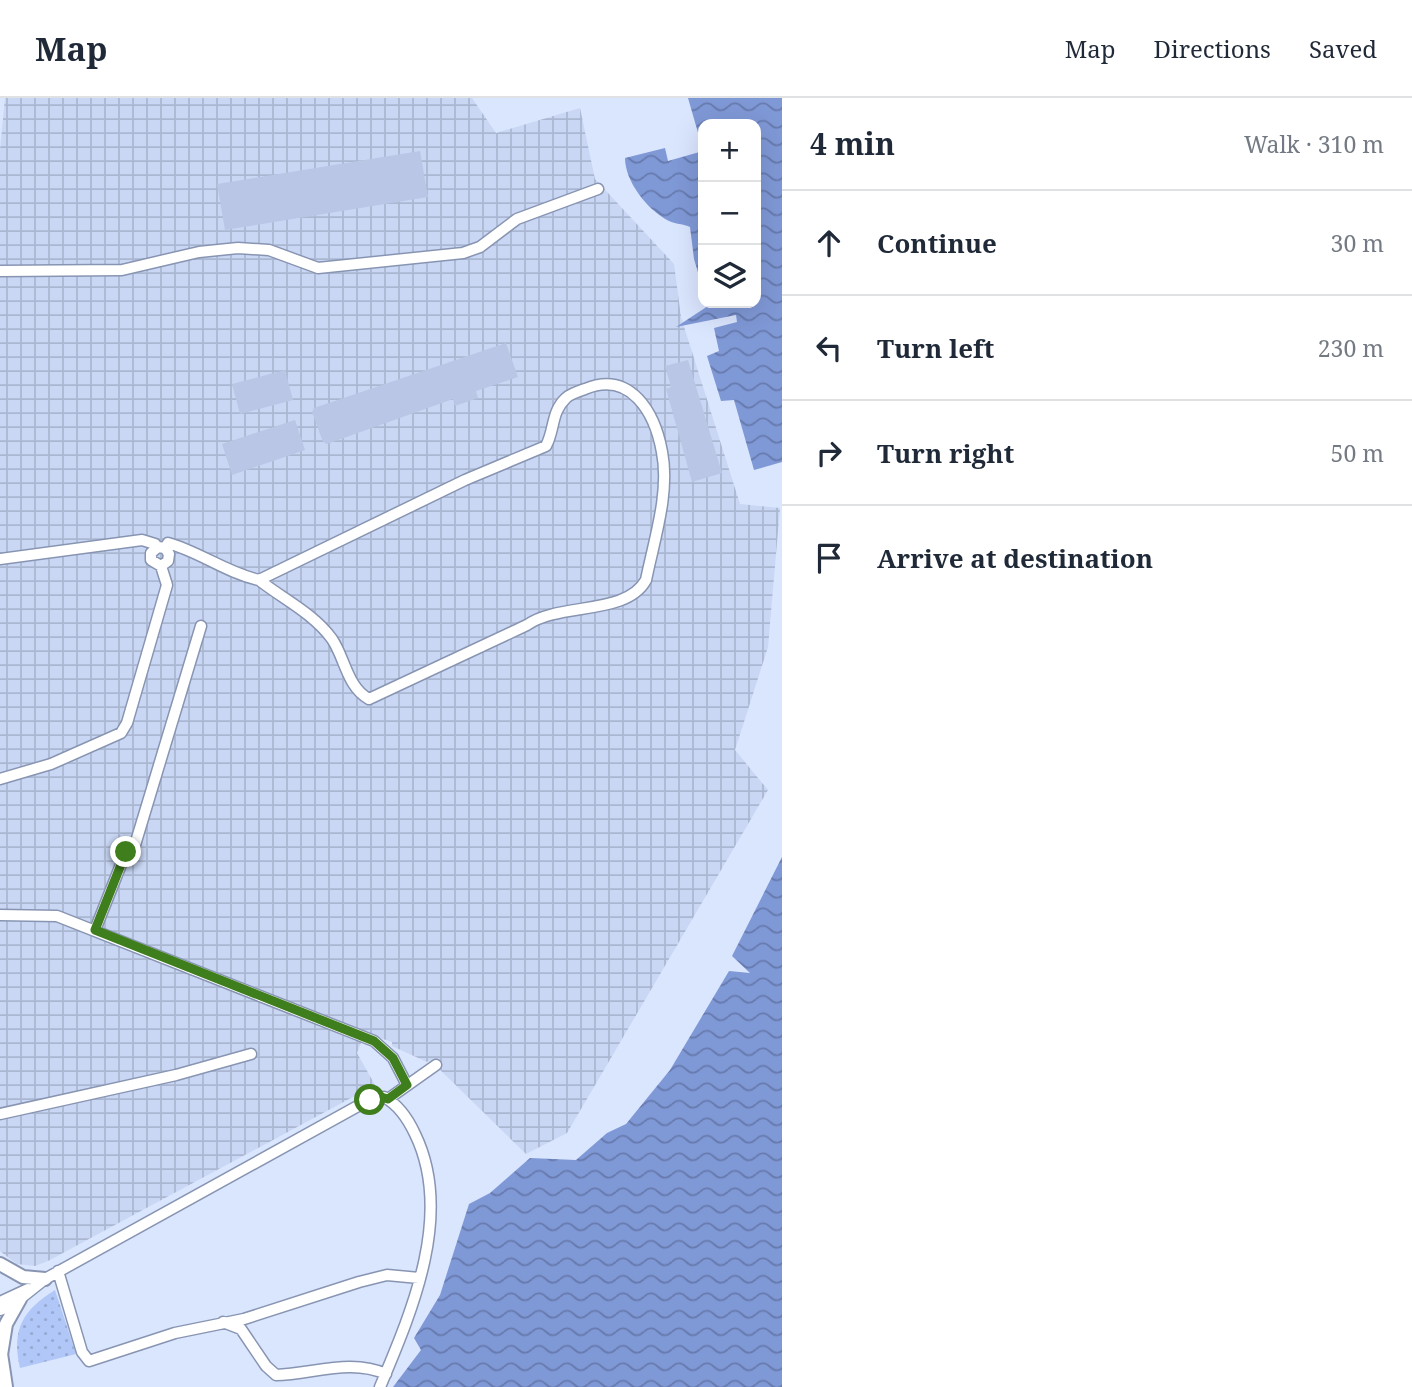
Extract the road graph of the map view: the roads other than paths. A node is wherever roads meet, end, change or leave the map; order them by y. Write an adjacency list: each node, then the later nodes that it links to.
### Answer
1 (598, 189): 2 (street)
2 (0, 271)
3 (160, 545): 4 (street); 5 (street); 7 (street)
4 (0, 559)
5 (259, 580): 5 (street)
6 (201, 626): 9 (street)
7 (0, 779)
8 (0, 915): 9 (street)
9 (95, 930): 12 (street)
10 (251, 1054): 14 (street)
11 (436, 1065): 12 (street)
12 (407, 1085): 13 (street)
13 (388, 1099): 16 (street); 17 (street)
14 (0, 1114)
15 (0, 1264): 18 (main road)
16 (58, 1271): 18 (street); 22 (street)
17 (419, 1278): 22 (street); 24 (street)
18 (45, 1279): 19 (street)
19 (24, 1294): 20 (street); 21 (street); 23 (main road)
20 (0, 1302)
21 (0, 1310)
22 (222, 1321): 24 (street)
23 (1, 1358): 26 (main road)
24 (386, 1374): 27 (street)
25 (0, 1381): 26 (main road)
26 (6, 1387)
27 (380, 1387)

